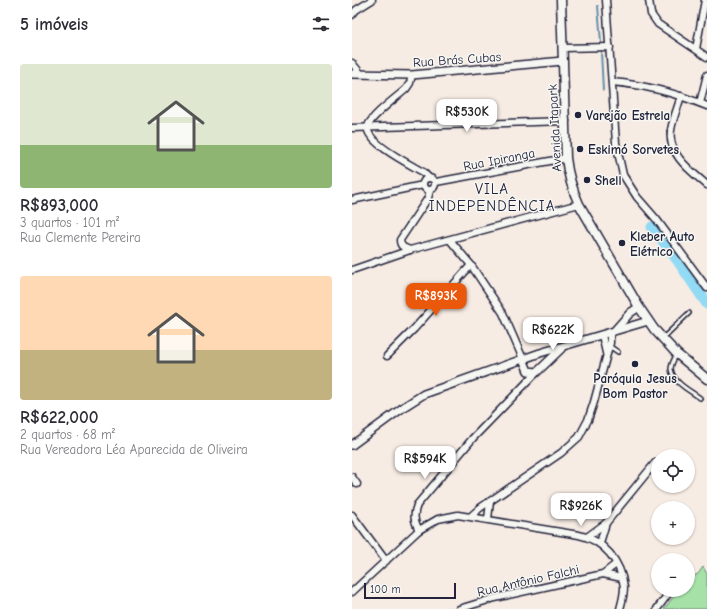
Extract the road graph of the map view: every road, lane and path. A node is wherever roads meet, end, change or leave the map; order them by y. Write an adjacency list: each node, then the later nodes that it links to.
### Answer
1 (372, 0): 6 (street)
2 (561, 0): 8 (main road, Avenida Itapark)
3 (606, 0): 7 (street)
4 (650, 0): 9 (street)
5 (705, 0): 9 (street)
6 (352, 15)
7 (610, 46): 8 (street); 17 (street)
8 (563, 48): 11 (main road, Avenida Itapark)
9 (696, 49): 10 (street)
10 (707, 57)
11 (563, 61): 15 (street, Rua Brás Cubas); 22 (main road, Avenida Itapark)
12 (352, 63): 14 (street)
13 (352, 74): 14 (street, Rua Brás Cubas)
14 (360, 74): 15 (street, Rua Brás Cubas)
15 (412, 75): 24 (street)
16 (707, 75): 19 (street)
17 (612, 82): 18 (street); 37 (street)
18 (681, 96): 19 (street); 29 (street)
19 (700, 103): 20 (street); 21 (street)
20 (707, 106)
21 (707, 112)
22 (566, 121): 24 (street); 25 (main road, Avenida Itapark)
23 (352, 128): 24 (street)
24 (367, 128): 26 (street)
25 (566, 158): 27 (street, Rua Ipiranga); 32 (main road, Avenida Itapark)
26 (429, 178): 27 (street); 28 (street)
27 (436, 182): 30 (street)
28 (423, 185): 30 (street); 31 (street)
29 (707, 186)
30 (430, 190): 34 (street)
31 (352, 200)
32 (579, 204): 33 (street); 38 (main road, Avenida Itapark)
33 (450, 240): 34 (street); 35 (street)
34 (410, 250): 36 (street)
35 (471, 265): 50 (street); 51 (street)
36 (352, 270)
37 (707, 288)
38 (639, 307): 40 (main road, Avenida Itapark); 41 (street)
39 (690, 313): 43 (lane)
40 (648, 321): 41 (street); 43 (main road, Avenida Itapark)
41 (612, 332): 42 (street); 44 (street)
42 (602, 336): 45 (street); 49 (street)
43 (662, 339): 48 (main road, Avenida Itapark)
44 (609, 346): 46 (lane); 49 (street)
45 (562, 348): 47 (street); 52 (street)
46 (618, 352)
47 (540, 353): 51 (street); 52 (street)
48 (677, 354): 55 (main road, Avenida Itapark); 57 (lane)
49 (606, 355): 62 (street)
50 (387, 356)
51 (523, 359): 53 (street); 58 (street)
52 (546, 363): 54 (street)
53 (528, 371): 54 (street); 56 (street)
54 (537, 372): 56 (street)
55 (706, 378)
56 (528, 382): 67 (street)
57 (700, 398)
58 (352, 445)
59 (651, 468): 66 (street)
60 (352, 477): 61 (street)
61 (357, 484)
62 (490, 502): 64 (street); 65 (street)
63 (352, 515): 70 (street)
64 (471, 516): 65 (street); 67 (street)
65 (488, 519): 68 (street)
66 (606, 522): 68 (street); 69 (street)
67 (420, 530): 70 (street)
68 (587, 537): 69 (street)
69 (600, 544): 71 (street)
70 (386, 561): 74 (street)
71 (616, 564): 72 (street, Rua Antônio Falchi); 73 (street)
72 (603, 574): 73 (street, Rua Antônio Falchi); 76 (street, Rua Antônio Falchi)
73 (622, 578): 78 (street)
74 (352, 592)
75 (666, 597): 79 (street)
76 (471, 607): 77 (street, Rua Antônio Falchi)
77 (459, 609)
78 (620, 609)
79 (657, 609)

